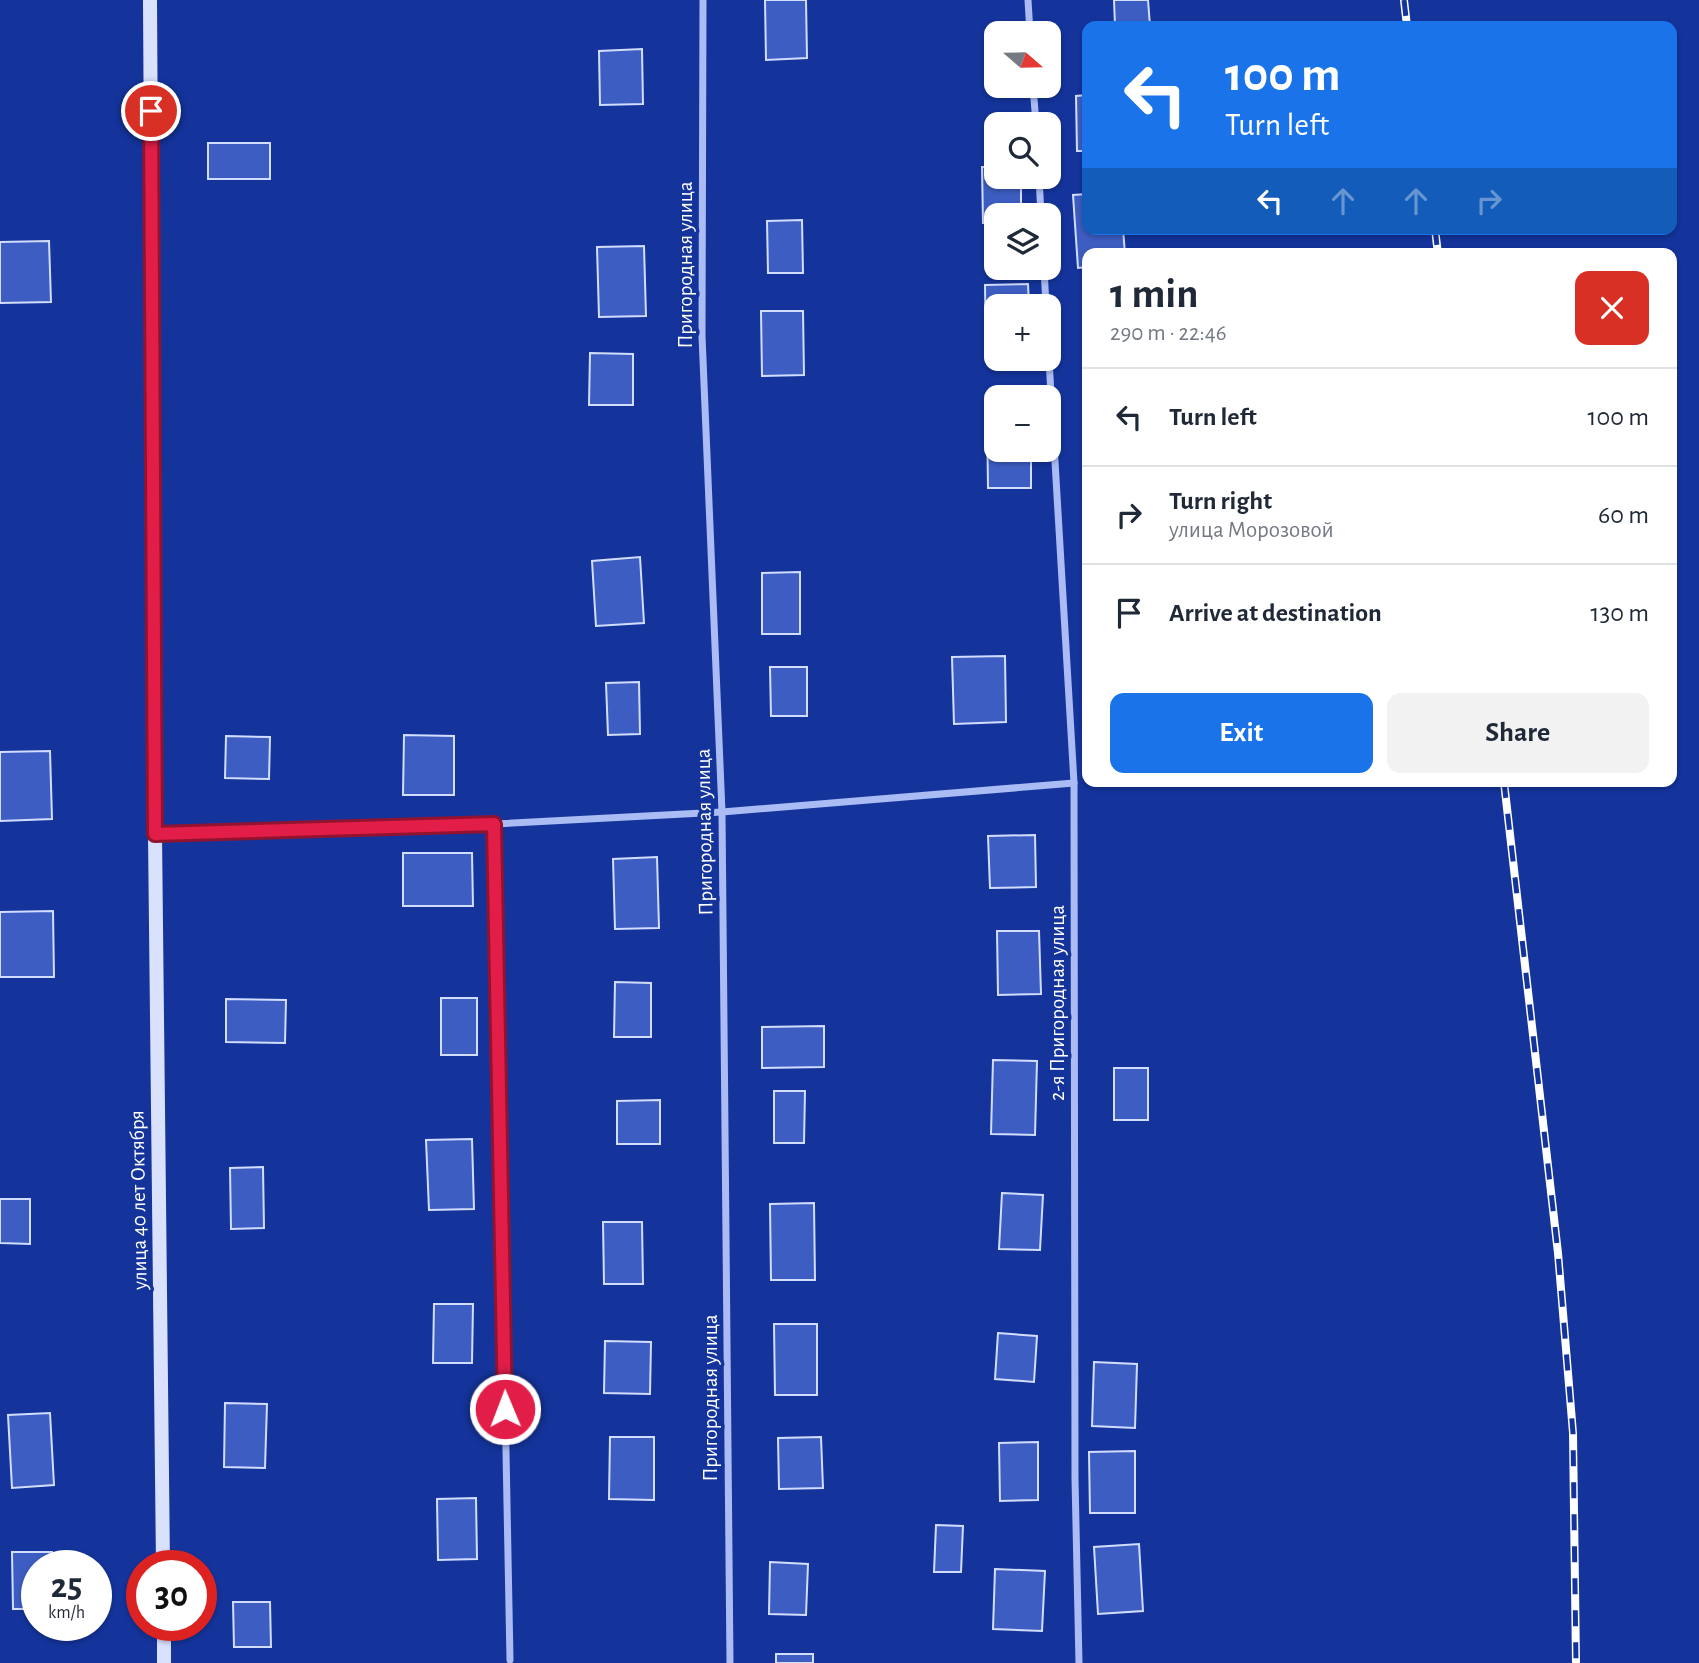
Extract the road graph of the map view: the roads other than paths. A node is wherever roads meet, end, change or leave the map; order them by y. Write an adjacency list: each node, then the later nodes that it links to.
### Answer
1 (150, 0): 9 (main road, улица 40 лет Октября)
2 (702, 0): 7 (street, Пригородная улица)
3 (1028, 0): 4 (street)
4 (1029, 21)
5 (1050, 371): 6 (street, 2-я Пригородная улица)
6 (1074, 783): 7 (street); 15 (street, 2-я Пригородная улица)
7 (722, 812): 8 (street); 14 (street, Пригородная улица)
8 (494, 824): 9 (street); 12 (street)
9 (155, 834): 10 (main road, улица 40 лет Октября)
10 (163, 1550)
11 (163, 1641): 13 (main road)
12 (510, 1660)
13 (164, 1663)
14 (730, 1663)
15 (1079, 1663)

